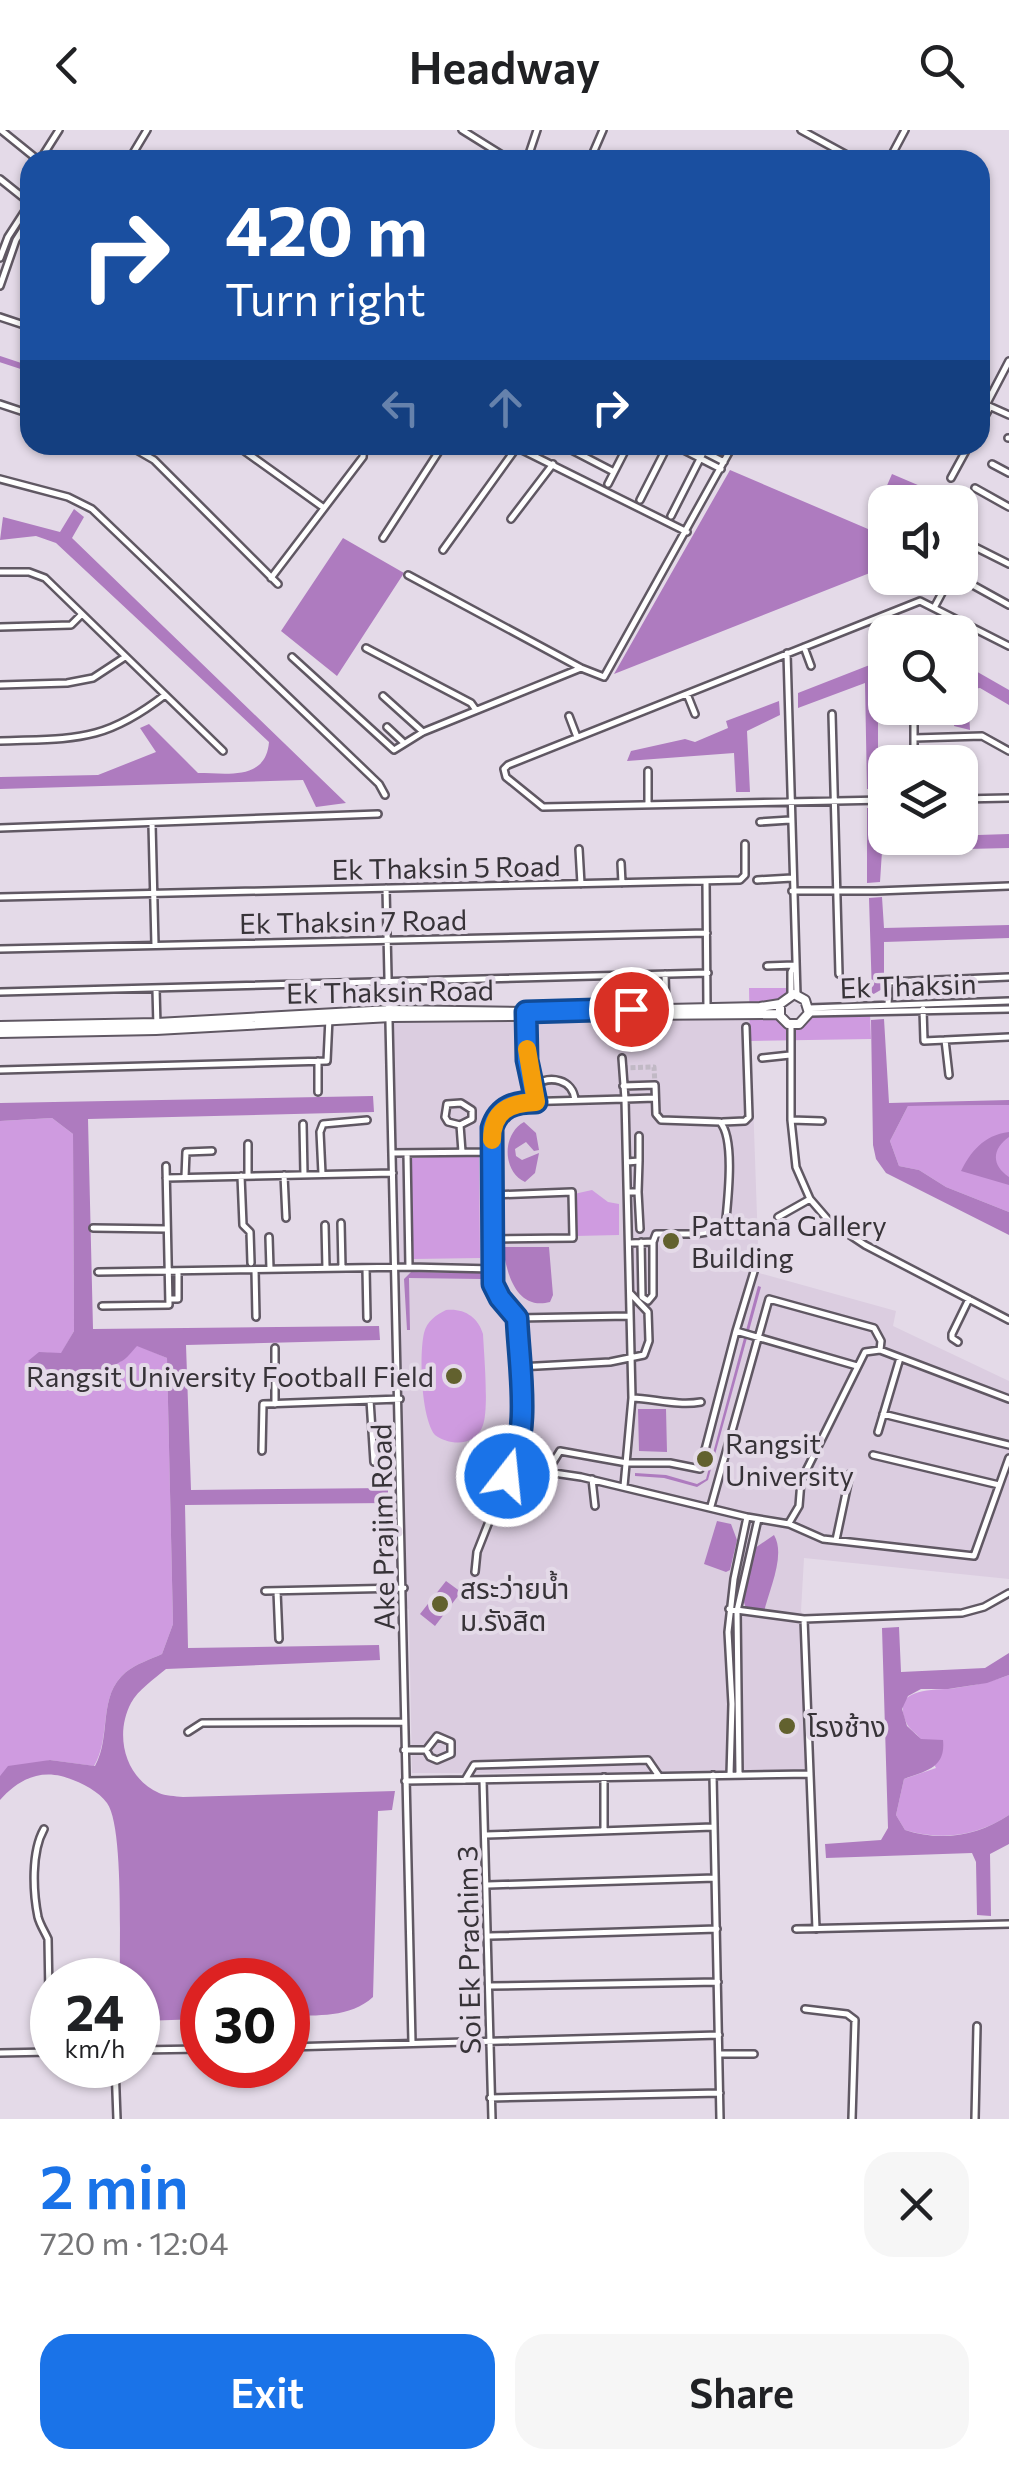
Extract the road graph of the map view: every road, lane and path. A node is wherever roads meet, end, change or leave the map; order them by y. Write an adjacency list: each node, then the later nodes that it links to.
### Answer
1 (1, 130): 4 (street)
2 (801, 130): 6 (street)
3 (465, 131): 5 (street)
4 (26, 150)
5 (494, 150)
6 (838, 150)
7 (0, 179): 8 (street)
8 (20, 195)
9 (20, 218): 11 (street)
10 (20, 234): 11 (street)
11 (4, 255): 12 (street)
12 (3, 267): 13 (street)
13 (0, 286)
14 (1009, 360): 15 (street)
15 (990, 395)
16 (145, 455): 50 (street)
17 (250, 455): 40 (street)
18 (363, 455): 40 (street)
19 (436, 455): 44 (street)
20 (508, 455): 46 (street)
21 (534, 455): 29 (street)
22 (582, 455): 32 (street)
23 (623, 455): 32 (street)
24 (665, 455): 38 (street)
25 (702, 455): 41 (street)
26 (708, 455): 31 (street)
27 (728, 455): 31 (street)
28 (964, 455): 34 (street)
29 (553, 464): 42 (street); 43 (street)
30 (992, 464): 33 (street)
31 (722, 465): 43 (street)
32 (614, 472): 36 (street)
33 (1009, 473)
34 (951, 478)
35 (0, 479): 85 (street)
36 (608, 484)
37 (978, 490): 39 (street)
38 (640, 500)
39 (1009, 507)
40 (324, 508): 50 (street)
41 (671, 516)
42 (512, 518)
43 (687, 532): 65 (street)
44 (382, 538)
45 (978, 548): 47 (street)
46 (443, 550)
47 (1009, 564)
48 (0, 572): 56 (street)
49 (408, 574): 65 (street)
50 (271, 578): 51 (street)
51 (278, 584)
52 (978, 588): 54 (street)
53 (941, 595): 55 (street)
54 (1009, 604)
55 (935, 606): 58 (street); 59 (street)
56 (82, 614): 57 (street); 62 (street)
57 (0, 627)
58 (1009, 646)
59 (804, 647): 61 (street); 64 (street)
60 (366, 648): 70 (street)
61 (787, 654): 67 (street); 89 (street)
62 (126, 657): 66 (street); 68 (street)
63 (292, 657): 80 (street)
64 (810, 666)
65 (581, 668): 70 (street)
66 (0, 685)
67 (686, 694): 71 (street); 77 (street)
68 (165, 695): 79 (street); 83 (street)
69 (383, 696): 76 (street)
70 (476, 710): 76 (street)
71 (695, 714)
72 (832, 714): 90 (street)
73 (569, 716): 77 (street)
74 (914, 725): 78 (street)
75 (388, 727): 80 (street)
76 (423, 732): 80 (street)
77 (576, 738): 91 (street)
78 (914, 738): 81 (street); 82 (street)
79 (0, 740)
80 (403, 742)
81 (914, 745)
82 (1009, 750)
83 (223, 751)
84 (648, 771): 91 (street)
85 (384, 795)
86 (1009, 798): 87 (street)
87 (978, 799)
88 (868, 801): 90 (street)
89 (789, 802): 90 (street); 91 (street); 93 (street)
90 (834, 802): 108 (street)
91 (648, 805)
92 (378, 814): 95 (street)
93 (790, 820): 94 (street); 100 (street)
94 (760, 822)
95 (152, 824): 96 (street); 109 (street)
96 (0, 828)
97 (745, 844): 102 (street, Ek Thaksin 5 Road)
98 (580, 849): 104 (street)
99 (621, 863): 103 (street)
100 (792, 878): 101 (street); 107 (street)
101 (757, 880)
102 (706, 881): 103 (street, Ek Thaksin 5 Road); 111 (street)
103 (622, 883): 104 (street, Ek Thaksin 5 Road)
104 (581, 884): 106 (street, Ek Thaksin 5 Road)
105 (1009, 886): 108 (street)
106 (386, 888): 109 (street, Ek Thaksin 5 Road); 112 (street, Ake Prajim Road)
107 (792, 891): 108 (street); 116 (street)
108 (836, 891): 119 (street)
109 (154, 894): 110 (street, Ek Thaksin 5 Road); 113 (street)
110 (0, 897)
111 (707, 933): 112 (street, Ek Thaksin 7 Road); 117 (street)
112 (388, 940): 113 (street, Ek Thaksin 7 Road); 121 (street, Ake Prajim Road)
113 (156, 945): 114 (street, Ek Thaksin 7 Road)
114 (0, 949)
115 (766, 966): 116 (street)
116 (794, 966): 124 (street)
117 (708, 972): 118 (street); 132 (street)
118 (665, 974): 121 (street); 127 (street)
119 (839, 974)
120 (1009, 977): 126 (street)
121 (390, 982): 122 (street); 134 (street, Ake Prajim Road)
122 (156, 989): 123 (street); 138 (street)
123 (0, 992)
124 (794, 995): 129 (street); 133 (street)
125 (1009, 1001): 128 (street, Ek Thaksin)
126 (888, 1004): 128 (street, Ek Thaksin); 130 (street, Ek Thaksin)
127 (666, 1008): 132 (street, Ek Thaksin Road); 135 (street, Ek Thaksin Road)
128 (923, 1008): 130 (street); 131 (street); 142 (street)
129 (780, 1009): 132 (street, Ek Thaksin Road); 137 (street)
130 (875, 1009): 133 (street, Ek Thaksin)
131 (1009, 1009)
132 (707, 1010): 135 (street, Ek Thaksin Road)
133 (809, 1011): 137 (street)
134 (391, 1014): 135 (street, Ek Thaksin Road); 136 (street, Ek Thaksin Road); 166 (street, Ake Prajim Road)
135 (526, 1015): 151 (street)
136 (328, 1016): 138 (street, Ek Thaksin Road); 146 (street)
137 (791, 1025): 143 (street)
138 (156, 1027): 140 (street, Ek Thaksin Road)
139 (746, 1028): 158 (street)
140 (0, 1030)
141 (1009, 1037): 142 (street)
142 (945, 1040): 148 (street)
143 (790, 1055): 145 (street); 156 (street)
144 (622, 1058): 149 (street)
145 (762, 1058)
146 (318, 1061): 147 (street); 150 (street)
147 (0, 1070)
148 (949, 1075)
149 (623, 1086): 153 (street); 154 (street)
150 (318, 1092)
151 (535, 1094): 152 (street); 152 (street); 165 (street)
152 (575, 1097): 154 (street)
153 (655, 1098): 154 (street); 158 (street)
154 (625, 1099): 169 (street)
155 (367, 1120): 172 (street)
156 (790, 1120): 157 (street); 181 (street)
157 (822, 1121)
158 (720, 1122): 193 (street)
159 (303, 1124): 174 (street)
160 (460, 1125): 160 (street); 164 (street)
161 (639, 1136): 168 (street)
162 (248, 1144): 175 (street)
163 (212, 1152): 176 (street)
164 (462, 1152): 165 (street); 167 (street)
165 (492, 1152): 180 (street)
166 (392, 1153): 167 (street); 171 (street, Ake Prajim Road)
167 (407, 1153): 197 (street)
168 (640, 1161): 169 (street); 179 (street)
169 (628, 1162): 178 (street)
170 (166, 1166): 177 (street)
171 (394, 1173): 172 (street); 196 (street, Ake Prajim Road)
172 (322, 1174): 174 (street)
173 (284, 1175): 174 (street); 175 (street); 183 (street)
174 (304, 1175)
175 (244, 1176): 176 (street); 195 (street)
176 (185, 1177): 177 (street)
177 (166, 1178): 187 (street)
178 (628, 1192): 179 (street); 191 (street)
179 (638, 1192): 188 (street)
180 (492, 1195): 190 (street); 190 (street)
181 (810, 1200): 182 (street); 208 (street)
182 (778, 1216)
183 (286, 1218)
184 (341, 1223): 199 (street)
185 (325, 1225): 198 (street)
186 (93, 1228): 187 (street)
187 (167, 1229): 204 (street)
188 (640, 1229)
189 (269, 1237): 202 (street)
190 (493, 1239): 201 (street)
191 (630, 1242): 192 (street); 206 (street)
192 (641, 1242): 193 (street); 193 (street)
193 (653, 1242)
194 (756, 1265): 215 (street)
195 (252, 1267): 202 (street); 205 (street); 211 (street)
196 (396, 1267): 197 (street); 200 (street); 225 (street, Ake Prajim Road)
197 (409, 1267): 201 (street)
198 (326, 1268): 199 (street); 202 (street)
199 (342, 1268): 200 (street)
200 (366, 1268): 212 (street)
201 (493, 1269): 213 (street)
202 (270, 1270)
203 (98, 1272): 204 (street)
204 (169, 1272): 205 (street); 207 (street)
205 (178, 1272): 207 (street)
206 (630, 1293): 210 (street); 221 (street)
207 (169, 1299): 209 (street)
208 (969, 1300): 214 (street); 217 (street)
209 (102, 1306)
210 (630, 1316): 213 (street); 221 (street)
211 (256, 1317)
212 (367, 1318)
213 (517, 1318): 223 (street)
214 (1009, 1320)
215 (738, 1332): 216 (street); 238 (street)
216 (759, 1337): 219 (street); 222 (street); 245 (street)
217 (958, 1342)
218 (274, 1348): 229 (street)
219 (880, 1350): 220 (street); 222 (street)
220 (900, 1358): 226 (street); 230 (street)
221 (632, 1360): 223 (street); 224 (street)
222 (858, 1366): 248 (street)
223 (519, 1368): 236 (street)
224 (632, 1398): 228 (street); 238 (street)
225 (400, 1399): 227 (street); 251 (street, Ake Prajim Road)
226 (1009, 1399)
227 (370, 1400): 229 (street); 237 (street)
228 (701, 1402)
229 (276, 1404): 233 (street)
230 (883, 1414): 231 (street); 232 (street)
231 (878, 1432)
232 (1009, 1445)
233 (262, 1451)
234 (873, 1455): 242 (street)
235 (1009, 1458): 242 (street)
236 (520, 1460): 239 (street); 250 (street)
237 (374, 1462)
238 (628, 1462): 239 (street); 243 (street)
239 (545, 1471): 241 (street)
240 (850, 1474): 249 (street)
241 (592, 1479): 243 (street); 244 (street)
242 (999, 1484): 249 (street)
243 (624, 1486): 245 (street)
244 (595, 1506)
245 (711, 1506): 246 (street)
246 (747, 1517): 247 (street); 255 (street)
247 (758, 1519): 248 (street); 255 (street)
248 (789, 1524): 249 (street)
249 (836, 1540)
250 (475, 1572)
251 (404, 1588): 253 (street); 258 (street, Ake Prajim Road)
252 (265, 1590): 253 (street)
253 (278, 1590): 257 (street)
254 (1009, 1593): 256 (street)
255 (733, 1610): 256 (street); 262 (street); 264 (street)
256 (804, 1619): 263 (street)
257 (279, 1639)
258 (404, 1722): 259 (street); 260 (street, Ake Prajim Road)
259 (188, 1732)
260 (404, 1750): 261 (street); 268 (street, Ake Prajim Road)
261 (426, 1750): 261 (street)
262 (739, 1774): 263 (street); 264 (street)
263 (810, 1774): 278 (street)
264 (730, 1775): 266 (street)
265 (660, 1776): 266 (street); 267 (street); 269 (street)
266 (713, 1776): 271 (street)
267 (604, 1777): 270 (street); 273 (street)
268 (405, 1780): 269 (street); 289 (street, Ake Prajim Road)
269 (465, 1780): 270 (street)
270 (483, 1780): 274 (street, Soi Ek Prachim 3)
271 (714, 1827): 273 (street); 275 (street)
272 (44, 1830): 282 (street)
273 (604, 1831): 274 (street)
274 (486, 1835): 276 (street, Soi Ek Prachim 3)
275 (715, 1878): 276 (street); 279 (street)
276 (488, 1885): 281 (street, Soi Ek Prachim 3)
277 (1009, 1924): 278 (street)
278 (816, 1928): 280 (street)
279 (716, 1929): 281 (street); 283 (street)
280 (796, 1929)
281 (488, 1936): 284 (street, Soi Ek Prachim 3)
282 (49, 1958)
283 (718, 1982): 284 (street); 287 (street)
284 (490, 1986): 288 (street, Soi Ek Prachim 3)
285 (805, 2009): 301 (street)
286 (977, 2026): 302 (street)
287 (719, 2035): 288 (street); 293 (street)
288 (490, 2042): 289 (street); 297 (street, Soi Ek Prachim 3)
289 (412, 2043): 290 (street)
290 (310, 2045)
291 (30, 2052): 292 (street)
292 (0, 2053)
293 (720, 2054): 294 (street); 296 (street)
294 (754, 2054)
295 (116, 2088): 298 (street)
296 (720, 2092): 297 (street); 300 (street)
297 (490, 2098): 299 (street, Soi Ek Prachim 3)
298 (117, 2119)
299 (492, 2119)
300 (720, 2119)
301 (852, 2119)
302 (975, 2119)

